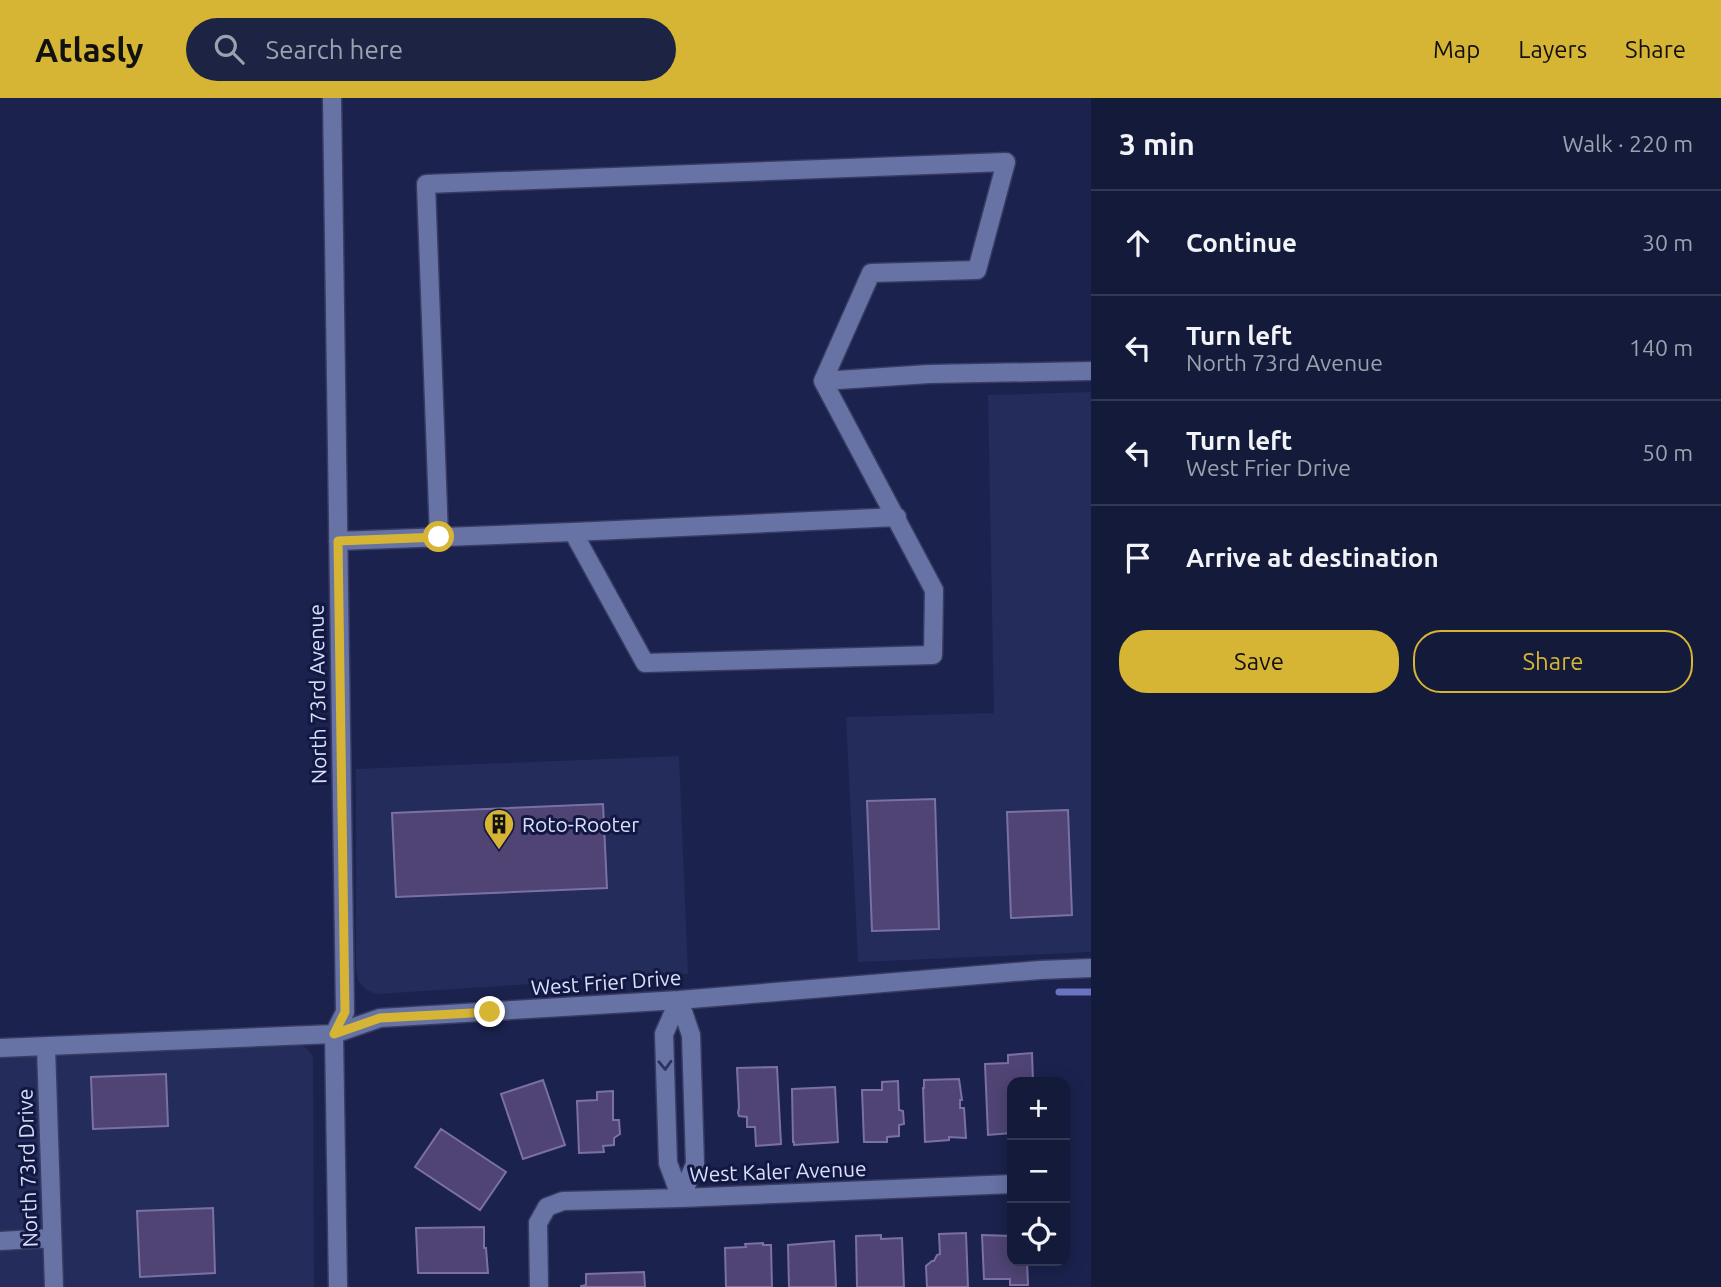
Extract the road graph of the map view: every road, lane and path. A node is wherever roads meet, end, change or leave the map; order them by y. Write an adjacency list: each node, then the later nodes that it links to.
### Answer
1 (332, 98): 7 (street, North 73rd Avenue)
2 (1091, 371): 3 (street)
3 (823, 381): 4 (street); 6 (street)
4 (897, 517): 5 (street); 5 (street)
5 (573, 532): 6 (street)
6 (439, 537): 7 (street)
7 (338, 541): 10 (street, North 73rd Avenue)
8 (1091, 968): 9 (street, West Frier Drive)
9 (679, 1000): 10 (street, West Frier Drive); 14 (street); 14 (street, one-way to 14)
10 (334, 1034): 11 (street, West Frier Drive); 18 (street, North 73rd Avenue)
11 (46, 1047): 12 (street, West Frier Drive); 15 (street, North 73rd Drive)
12 (0, 1048)
13 (1007, 1184): 14 (street, West Kaler Avenue)
14 (681, 1198): 19 (street, West Kaler Avenue)
15 (52, 1238): 16 (street); 17 (street, North 73rd Drive)
16 (0, 1241)
17 (54, 1287)
18 (338, 1287)
19 (539, 1287)

